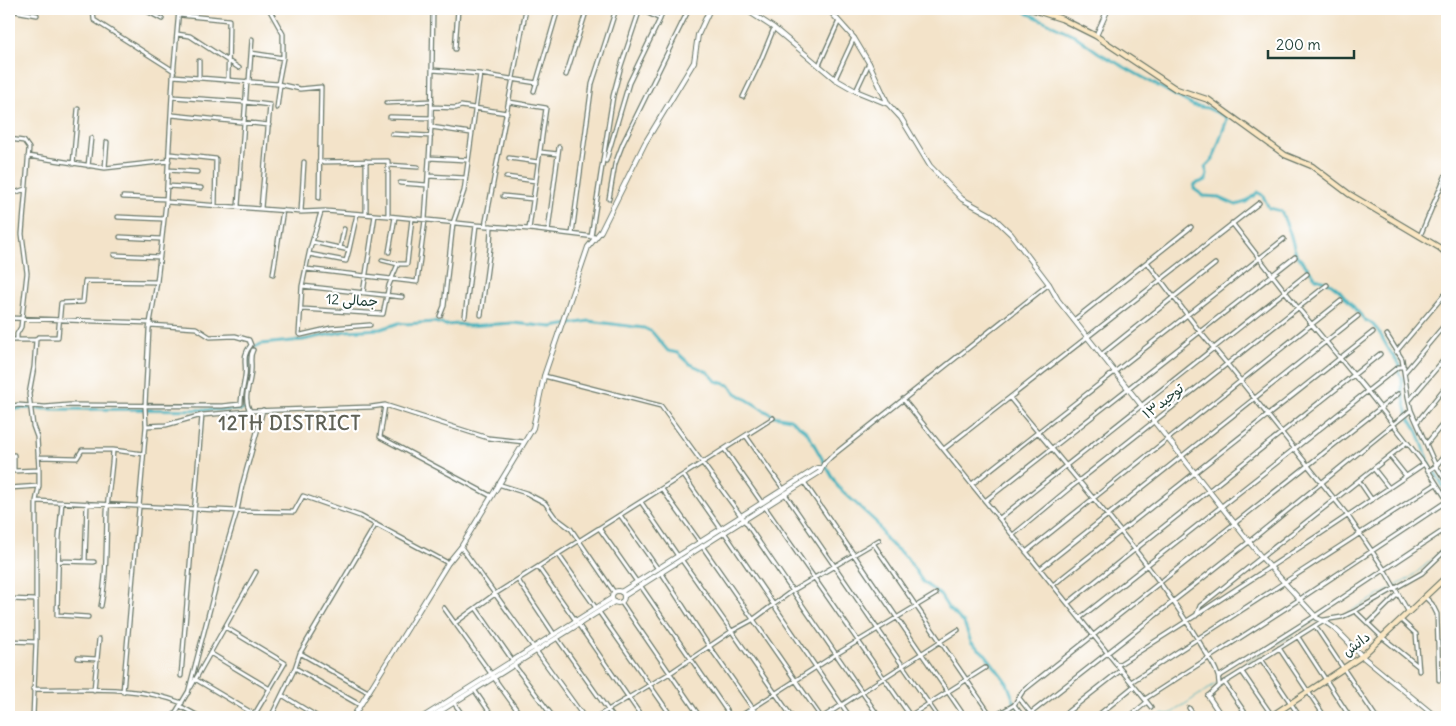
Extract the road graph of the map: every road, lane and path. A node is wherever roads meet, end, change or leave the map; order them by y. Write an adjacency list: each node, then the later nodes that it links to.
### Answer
1 (93, 9): 38 (street)
2 (142, 9): 22 (street)
3 (179, 9): 20 (street)
4 (268, 9): 32 (street)
5 (433, 9): 39 (street)
6 (458, 9): 30 (street)
7 (526, 9): 44 (street)
8 (558, 9): 48 (street)
9 (587, 9): 41 (street)
10 (616, 9): 140 (street)
11 (640, 9): 23 (street); 86 (street)
12 (663, 9): 23 (street)
13 (690, 9): 91 (street)
14 (710, 9): 143 (street)
15 (745, 9): 25 (street)
16 (828, 9): 28 (street)
17 (1032, 9): 27 (main road)
18 (1108, 9): 27 (street)
19 (9, 10): 21 (street)
20 (178, 15): 26 (street); 33 (street)
21 (37, 16)
22 (162, 19)
23 (660, 19): 86 (street)
24 (838, 23): 36 (street)
25 (774, 28): 36 (street); 53 (street)
26 (177, 34): 33 (street); 38 (street)
27 (1096, 36): 141 (main road)
28 (854, 38): 35 (street); 45 (street)
29 (252, 39): 31 (street)
30 (455, 49)
31 (250, 53): 32 (street); 47 (street)
32 (283, 58): 49 (street)
33 (229, 60): 37 (street); 46 (street)
34 (199, 61): 43 (street)
35 (869, 63): 51 (street); 58 (street)
36 (819, 65): 45 (street)
37 (239, 68)
38 (174, 70): 42 (street)
39 (433, 70): 40 (street); 54 (street)
40 (480, 74): 44 (street); 61 (street)
41 (566, 75)
42 (173, 76): 43 (street); 52 (street)
43 (199, 78): 46 (street)
44 (513, 79): 48 (street); 56 (street)
45 (835, 79): 51 (street)
46 (228, 80): 47 (street)
47 (248, 81): 49 (street); 55 (street)
48 (537, 82): 50 (street)
49 (279, 85): 60 (street); 88 (street)
50 (534, 91)
51 (856, 91): 58 (street)
52 (172, 97): 55 (street); 64 (street)
53 (744, 97)
54 (432, 101): 57 (street); 59 (street)
55 (245, 102): 67 (street); 68 (street)
56 (509, 102): 63 (street); 77 (street)
57 (386, 103)
58 (888, 104): 168 (street)
59 (432, 107): 61 (street); 66 (street)
60 (277, 108)
61 (475, 108): 63 (street); 70 (street)
62 (78, 109): 90 (street)
63 (507, 114): 134 (street)
64 (172, 115): 67 (street); 78 (street)
65 (390, 117): 66 (street)
66 (432, 118): 69 (street)
67 (244, 123): 68 (street); 117 (street)
68 (269, 125): 118 (street)
69 (431, 126): 70 (street); 72 (street)
70 (471, 133): 83 (street)
71 (392, 134): 72 (street)
72 (431, 136): 81 (street)
73 (91, 138): 93 (street)
74 (9, 139): 80 (street)
75 (108, 142): 95 (street)
76 (559, 147): 79 (street)
77 (540, 152): 79 (street); 89 (street)
78 (170, 154): 84 (street); 116 (street)
79 (558, 154): 139 (street)
80 (28, 156): 90 (street); 107 (street)
81 (429, 158): 83 (street); 99 (street)
82 (510, 158): 89 (street)
83 (467, 160): 101 (street)
84 (169, 161): 95 (street); 96 (street)
85 (366, 161): 88 (street); 92 (street); 123 (street)
86 (604, 161): 91 (street); 143 (street)
87 (304, 162): 120 (street)
88 (319, 162): 111 (street)
89 (538, 162): 102 (street)
90 (73, 164): 93 (street)
91 (615, 164): 113 (street)
92 (388, 165): 94 (street); 125 (street)
93 (88, 166): 95 (street)
94 (418, 167)
95 (105, 168)
96 (168, 170): 97 (street); 105 (street)
97 (197, 172)
98 (1447, 172): 141 (street)
99 (428, 176): 101 (street); 104 (street)
100 (506, 177): 102 (street)
101 (465, 178): 131 (street)
102 (536, 181): 112 (street)
103 (400, 183): 104 (street)
104 (427, 185): 130 (street)
105 (167, 186): 106 (street); 114 (street)
106 (200, 188)
107 (25, 189): 108 (street); 186 (street)
108 (9, 195)
109 (123, 196): 114 (street)
110 (503, 196): 112 (street)
111 (319, 198)
112 (533, 199): 138 (street)
113 (609, 199)
114 (166, 200): 116 (street); 129 (street)
115 (1259, 203): 132 (street)
116 (215, 206): 117 (street)
117 (238, 206): 118 (street)
118 (261, 208): 119 (street)
119 (283, 210): 120 (street); 161 (street)
120 (301, 212): 121 (street)
121 (321, 212): 122 (street); 146 (street)
122 (357, 214): 123 (street); 148 (street)
123 (366, 214): 124 (street)
124 (375, 215): 125 (street); 164 (street)
125 (388, 216): 127 (street)
126 (118, 217): 129 (street)
127 (395, 217): 128 (street); 149 (street)
128 (412, 218): 130 (street); 158 (street, جمالی 12)
129 (164, 219): 144 (street)
130 (425, 220): 131 (street); 165 (street)
131 (453, 223): 133 (street); 181 (street)
132 (1232, 223): 155 (street); 166 (street)
133 (476, 225): 134 (street); 182 (street)
134 (485, 226): 135 (street)
135 (491, 226): 138 (street); 183 (street)
136 (1191, 228): 157 (street)
137 (344, 229): 147 (street)
138 (529, 229): 139 (street)
139 (548, 231): 140 (street)
140 (572, 234): 143 (street)
141 (1420, 236): 151 (main road)
142 (120, 237): 144 (street)
143 (593, 237): 212 (street)
144 (162, 239): 153 (street)
145 (1284, 239): 155 (street)
146 (312, 242): 147 (street); 150 (street)
147 (340, 248): 148 (street)
148 (349, 250): 150 (street)
149 (389, 252)
150 (309, 254): 160 (street)
151 (1447, 254)
152 (114, 255): 153 (street)
153 (160, 257): 167 (street)
154 (1295, 257): 163 (street)
155 (1259, 258): 163 (street); 180 (street)
156 (382, 260): 158 (street)
157 (1147, 262): 166 (street); 188 (street)
158 (398, 264): 165 (street, جمالی 12)
159 (1215, 264): 176 (street)
160 (306, 269): 164 (street); 170 (street)
161 (273, 274)
162 (1307, 274): 171 (street)
163 (1272, 275): 171 (street); 193 (street)
164 (366, 276): 165 (street); 172 (street)
165 (392, 279): 174 (street, جمالی 12)
166 (1160, 280): 176 (street); 196 (street)
167 (157, 282): 187 (street); 190 (street)
168 (1049, 284): 188 (street); 221 (street)
169 (1327, 285): 178 (street, توحید۱۳)
170 (302, 286): 172 (street); 179 (street)
171 (1285, 292): 178 (street); 201 (street)
172 (363, 293): 174 (street)
173 (1444, 295): 203 (street)
174 (387, 296): 175 (street); 179 (street, جمالی 12)
175 (402, 297)
176 (1174, 298): 180 (street); 205 (street)
177 (1341, 301): 192 (street)
178 (1298, 308): 192 (street); 208 (street, توحید۱۳)
179 (302, 309): 191 (street)
180 (1187, 315): 193 (street); 210 (street)
181 (440, 316)
182 (465, 316)
183 (481, 316)
184 (1358, 316): 200 (street)
185 (9, 318): 186 (street)
186 (22, 318): 187 (street); 198 (street)
187 (60, 320): 190 (street); 199 (street)
188 (1074, 320): 196 (street)
189 (1447, 322): 211 (street)
190 (150, 324): 224 (street); 224 (street)
191 (370, 325)
192 (1311, 325): 200 (street); 214 (street)
193 (1200, 332): 201 (street); 216 (street)
194 (1373, 332): 207 (street)
195 (1386, 335): 203 (street)
196 (1087, 337): 205 (street); 219 (street)
197 (9, 340): 198 (street)
198 (17, 340): 199 (street)
199 (36, 340): 227 (street)
200 (1326, 341): 207 (street); 220 (street)
201 (1214, 348): 208 (street); 225 (street)
202 (254, 350): 231 (street)
203 (1396, 352): 209 (street)
204 (1380, 354): 213 (street)
205 (1101, 355): 210 (street)
206 (1447, 356): 222 (street)
207 (1339, 359): 213 (street); 233 (street)
208 (1228, 365): 214 (street); 238 (street, توحید۱۳)
209 (1404, 367): 211 (street); 217 (street)
210 (1115, 372): 216 (street); 242 (street)
211 (1405, 372): 222 (street)
212 (544, 376): 246 (street); 260 (street)
213 (1353, 376): 217 (street); 243 (street)
214 (1240, 381): 220 (street); 245 (street)
215 (1447, 385): 237 (street)
216 (1128, 389): 225 (street); 250 (street)
217 (1368, 392): 228 (street); 251 (street)
218 (1398, 394): 228 (street)
219 (1010, 398): 242 (street); 249 (street)
220 (1255, 398): 233 (street); 257 (street)
221 (903, 400): 249 (street); 263 (street)
222 (1409, 401): 230 (street)
223 (385, 405): 229 (street); 246 (street); 286 (street)
224 (145, 406): 227 (street); 239 (street)
225 (1141, 406): 238 (street); 264 (street)
226 (9, 407): 227 (street)
227 (31, 408): 259 (street)
228 (1379, 409): 240 (street); 262 (street)
229 (262, 410): 231 (street); 301 (street)
230 (1411, 410): 237 (street); 240 (street)
231 (250, 411): 232 (street)
232 (202, 415): 239 (street); 300 (street)
233 (1268, 415): 243 (street); 269 (street)
234 (773, 418): 244 (street)
235 (1447, 419): 248 (street)
236 (9, 421): 241 (street)
237 (1418, 421): 248 (street)
238 (1154, 423): 245 (street); 274 (street, توحید۱۳)
239 (146, 426): 255 (street)
240 (1393, 426): 247 (street); 275 (street)
241 (9, 430)
242 (1038, 433): 250 (street); 278 (street)
243 (1282, 433): 251 (street); 284 (street)
244 (746, 436): 253 (street); 285 (street)
245 (1167, 440): 257 (street); 287 (street)
246 (525, 442): 277 (street)
247 (1406, 443): 258 (street); 261 (street)
248 (1427, 443): 265 (street)
249 (944, 449): 278 (street)
250 (1052, 449): 264 (street); 291 (street)
251 (1296, 449): 262 (street); 299 (street)
252 (113, 450): 255 (street); 259 (street); 296 (street)
253 (725, 450): 260 (street); 297 (street)
254 (1447, 452): 265 (street)
255 (144, 454): 298 (street)
256 (9, 456): 267 (street)
257 (1180, 456): 269 (street); 302 (street)
258 (1390, 456): 266 (street); 271 (street)
259 (38, 457): 267 (street)
260 (703, 464): 270 (street); 305 (street)
261 (1424, 464): 268 (street); 271 (street)
262 (1308, 465): 275 (street); 307 (street)
263 (823, 466): 273 (street); 285 (street)
264 (1065, 466): 274 (street); 306 (street)
265 (1436, 466): 268 (street); 276 (street)
266 (1374, 469): 272 (street); 282 (street)
267 (40, 470): 280 (street)
268 (1428, 471): 279 (street)
269 (1195, 473): 284 (street); 312 (street)
270 (684, 476): 283 (street); 311 (street)
271 (1406, 476): 282 (street)
272 (1359, 480): 288 (street); 289 (street)
273 (804, 482): 285 (street); 326 (street)
274 (1079, 482): 287 (street); 314 (street, توحید۱۳)
275 (1322, 483): 288 (street); 316 (street)
276 (1447, 483)
277 (498, 484): 286 (street); 317 (street)
278 (972, 484): 291 (street)
279 (1436, 484): 292 (street); 313 (street)
280 (39, 486): 281 (street); 290 (street)
281 (9, 488)
282 (1389, 488): 289 (street)
283 (662, 489): 294 (street); 319 (street)
284 (1209, 489): 299 (street); 321 (street)
285 (784, 492): 297 (street); 333 (street)
286 (491, 496): 320 (street)
287 (1093, 499): 302 (street); 324 (street)
288 (1335, 500): 304 (street); 328 (street)
289 (1372, 500): 304 (street)
290 (36, 501): 293 (street); 357 (street)
291 (986, 501): 306 (street)
292 (1447, 501): 323 (street)
293 (62, 502): 295 (street); 329 (street)
294 (641, 502): 303 (street); 327 (street)
295 (87, 503): 296 (street); 330 (street)
296 (108, 504): 298 (street); 363 (street)
297 (763, 505): 305 (street); 342 (street)
298 (140, 506): 300 (street); 444 (street)
299 (1223, 506): 307 (street); 334 (street)
300 (194, 509): 301 (street); 424 (street)
301 (237, 512): 308 (street); 447 (street)
302 (1106, 514): 312 (street); 337 (street)
303 (620, 515): 309 (street); 339 (street)
304 (1348, 516): 313 (street); 336 (street)
305 (743, 518): 311 (street); 349 (street)
306 (1000, 518): 314 (street)
307 (1236, 523): 316 (street); 346 (street)
308 (376, 524): 332 (street); 402 (street)
309 (600, 528): 317 (street); 345 (street)
310 (1447, 528): 338 (street)
311 (722, 531): 319 (street); 364 (street)
312 (1120, 532): 321 (street); 347 (street)
313 (1360, 533): 323 (street); 344 (street)
314 (1013, 535): 324 (street)
315 (879, 540): 318 (street)
316 (1250, 541): 328 (street); 361 (street)
317 (578, 542): 325 (street); 350 (street)
318 (874, 543): 326 (street); 365 (street)
319 (701, 544): 327 (street); 375 (street)
320 (461, 547): 332 (street); 351 (street)
321 (1134, 549): 334 (street); 362 (street)
322 (1447, 549): 348 (street)
323 (1372, 551): 338 (street); 359 (street)
324 (1026, 552): 337 (street)
325 (558, 554): 335 (street); 368 (street)
326 (853, 556): 333 (street); 376 (street)
327 (680, 557): 339 (street); 387 (street)
328 (1262, 558): 336 (street); 371 (street)
329 (59, 561): 330 (street); 373 (street)
330 (85, 561): 331 (street)
331 (94, 562)
332 (448, 563): 445 (street)
333 (834, 566): 342 (street); 385 (street)
334 (1147, 566): 346 (street); 374 (street)
335 (538, 567): 343 (street); 381 (street)
336 (1271, 567): 344 (street); 371 (street)
337 (1040, 569): 347 (street)
338 (1384, 569): 348 (street); 372 (street)
339 (659, 570): 345 (street); 398 (street)
340 (256, 572): 384 (street)
341 (1447, 576): 355 (main road, دانش)
342 (814, 579): 349 (street); 396 (street)
343 (518, 580): 351 (street); 388 (street)
344 (1284, 583): 359 (street); 393 (street)
345 (638, 584): 352 (street); 410 (street)
346 (1159, 584): 361 (street); 389 (street)
347 (1053, 585): 362 (street)
348 (1394, 588): 354 (street); 369 (street)
349 (792, 591): 364 (street); 405 (street)
350 (614, 592): 352 (street); 358 (street)
351 (495, 594): 367 (street); 400 (street)
352 (623, 594): 360 (street)
353 (936, 594): 365 (street)
354 (1398, 594): 370 (street); 382 (street)
355 (1425, 597): 370 (main road, دانش); 431 (street)
356 (9, 599): 357 (street)
357 (35, 600): 395 (street)
358 (613, 600): 360 (street); 368 (street)
359 (1300, 600): 372 (street); 408 (street)
360 (621, 602): 423 (street)
361 (1172, 602): 379 (street); 403 (street)
362 (1068, 603): 374 (street)
363 (101, 606)
364 (773, 606): 375 (street); 416 (street)
365 (916, 606): 376 (street); 397 (street)
366 (444, 608): 380 (street)
367 (476, 608): 380 (street); 412 (street)
368 (598, 610): 381 (street); 435 (street)
369 (1355, 611): 377 (street); 382 (street)
370 (1408, 611): 378 (main road, دانش)
371 (1196, 616): 379 (street)
372 (1316, 617): 377 (street); 426 (street)
373 (88, 618)
374 (1080, 618): 389 (street)
375 (754, 619): 387 (street); 432 (street)
376 (896, 619): 385 (street); 404 (street)
377 (1324, 620): 383 (street); 406 (street)
378 (1400, 620): 391 (main road, دانش); 415 (street)
379 (1187, 622): 393 (street); 413 (street)
380 (455, 623): 425 (street)
381 (577, 623): 388 (street); 451 (street)
382 (1368, 624): 391 (street)
383 (1315, 626): 390 (street); 417 (street)
384 (225, 627): 401 (street); 439 (street)
385 (877, 629): 396 (street); 414 (street)
386 (958, 630): 397 (street)
387 (732, 631): 398 (street); 448 (street)
388 (556, 636): 400 (street); 464 (street)
389 (1094, 636): 403 (street); 452 (street)
390 (1298, 637): 399 (street); 430 (street)
391 (1382, 637): 406 (main road, دانش); 415 (street)
392 (99, 639): 409 (street)
393 (1198, 640): 408 (street); 433 (street)
394 (9, 641): 395 (street)
395 (36, 642): 438 (street)
396 (858, 642): 405 (street); 428 (street)
397 (940, 642): 404 (street); 429 (street)
398 (709, 646): 410 (street); 462 (street)
399 (1279, 648): 411 (street); 443 (street)
400 (535, 649): 412 (street); 483 (street)
401 (210, 653): 427 (street); 439 (street)
402 (300, 653): 418 (street); 445 (street)
403 (1108, 653): 413 (street); 466 (street)
404 (922, 654): 414 (street); 442 (street)
405 (835, 655): 416 (street); 446 (street)
406 (1362, 656): 417 (main road, دانش); 467 (street)
407 (78, 658): 409 (street)
408 (1209, 658): 426 (street); 453 (street)
409 (98, 659): 440 (street)
410 (690, 659): 423 (street); 489 (street)
411 (1261, 659): 422 (street); 456 (street)
412 (514, 663): 425 (street); 482 (street)
413 (1118, 665): 420 (street)
414 (903, 666): 428 (street); 455 (street)
415 (1418, 666): 421 (street)
416 (817, 667): 432 (street); 459 (street)
417 (1344, 667): 430 (main road, دانش); 512 (street)
418 (295, 668): 449 (street); 458 (street)
419 (985, 668): 429 (street)
420 (1121, 670): 433 (street); 502 (street)
421 (1419, 671)
422 (1242, 672): 434 (street); 508 (street)
423 (670, 673): 435 (street); 488 (street)
424 (181, 676)
425 (493, 676): 441 (street); 477 (street); 481 (street)
426 (1220, 676): 437 (street)
427 (195, 679): 447 (street); 468 (street)
428 (884, 679): 446 (street); 496 (street)
429 (966, 679): 442 (street); 499 (street)
430 (1326, 680): 443 (main road, دانش); 511 (street)
431 (1438, 680)
432 (796, 681): 448 (street); 493 (street)
433 (1131, 682): 436 (street)
434 (1224, 682): 437 (street); 507 (street)
435 (649, 686): 451 (street); 487 (street)
436 (1134, 686): 453 (street); 503 (street)
437 (1219, 686): 450 (street)
438 (33, 689): 440 (street); 469 (street)
439 (270, 689): 468 (street)
440 (94, 690): 444 (street)
441 (475, 690): 454 (street); 480 (street)
442 (948, 691): 455 (street); 498 (street)
443 (1308, 691): 456 (main road, دانش); 510 (street)
444 (123, 692): 457 (street)
445 (368, 692): 458 (street)
446 (862, 692): 459 (street); 495 (street)
447 (188, 694): 457 (street)
448 (774, 694): 462 (street); 492 (street)
449 (282, 695): 473 (street); 474 (street)
450 (1208, 696): 506 (street)
451 (628, 697): 464 (street); 486 (street)
452 (1019, 698): 460 (street); 466 (street)
453 (1146, 701): 461 (street); 504 (street)
454 (454, 703): 478 (street); 479 (street)
455 (929, 703): 496 (street); 497 (street)
456 (1290, 703): 508 (main road, دانش); 509 (street)
457 (181, 704): 470 (street); 471 (street)
458 (360, 705): 465 (street)
459 (842, 705): 493 (street); 494 (street)
460 (1014, 705): 499 (street); 500 (street)
461 (1151, 707)
462 (752, 708): 490 (street); 491 (street)
463 (1188, 708): 505 (street)
464 (608, 710): 484 (street); 485 (street)
465 (356, 712): 475 (street); 476 (street)
466 (1031, 713): 501 (street)
467 (1429, 715): 513 (street)
468 (253, 716): 472 (street)
469 (33, 717)
470 (173, 717)
471 (200, 717)
472 (259, 717)
473 (271, 717)
474 (318, 717)
475 (353, 717)
476 (357, 717)
477 (423, 717)
478 (433, 717)
479 (464, 717)
480 (493, 717)
481 (522, 717)
482 (552, 717)
483 (584, 717)
484 (596, 717)
485 (613, 717)
486 (642, 717)
487 (672, 717)
488 (700, 717)
489 (731, 717)
490 (739, 717)
491 (759, 717)
492 (792, 717)
493 (822, 717)
494 (850, 717)
495 (880, 717)
496 (909, 717)
497 (938, 717)
498 (965, 717)
499 (992, 717)
500 (1023, 717)
501 (1034, 717)
502 (1060, 717)
503 (1096, 717)
504 (1129, 717)
505 (1195, 717)
506 (1222, 717)
507 (1248, 717)
508 (1272, 717)
509 (1300, 717)
510 (1325, 717)
511 (1350, 717)
512 (1376, 717)
513 (1436, 717)

